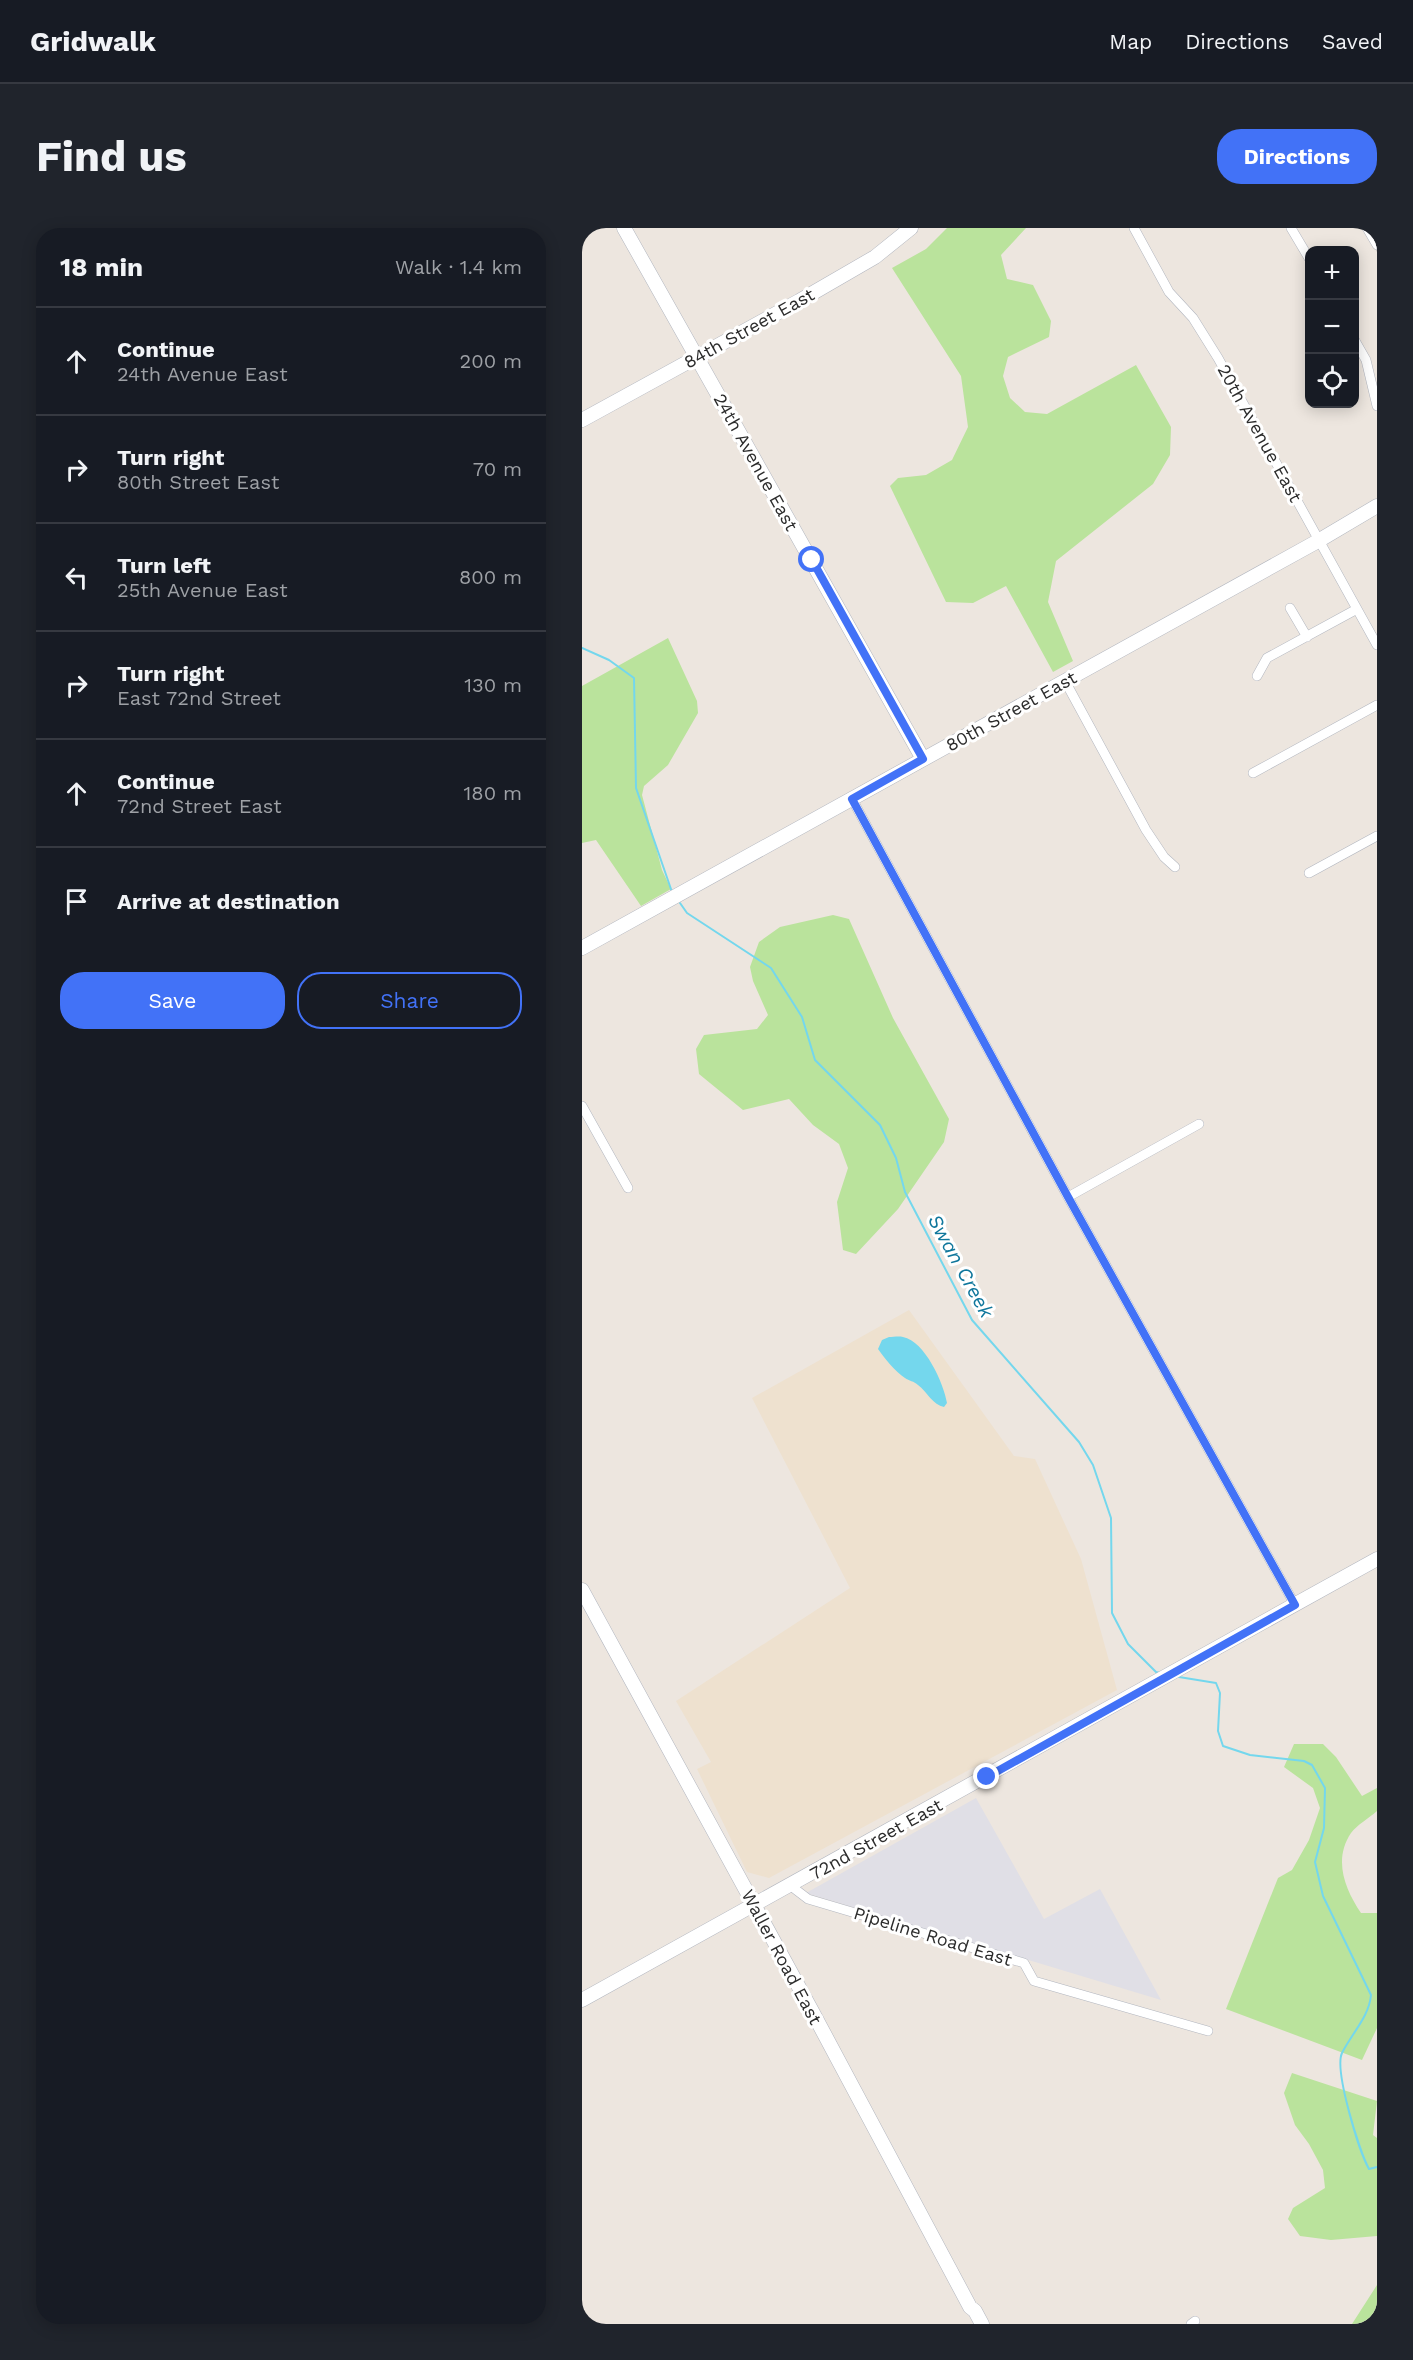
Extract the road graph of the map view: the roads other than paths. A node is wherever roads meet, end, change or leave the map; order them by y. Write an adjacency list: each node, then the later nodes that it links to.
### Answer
1 (624, 228): 9 (street, 24th Avenue East)
2 (911, 228): 9 (street, 84th Street East)
3 (1134, 228): 13 (street, 20th Avenue East)
4 (1291, 228): 7 (street)
5 (1367, 228): 6 (street)
6 (1377, 245)
7 (1305, 252)
8 (1359, 348): 10 (street)
9 (697, 356): 11 (street, 84th Street East); 21 (street, 24th Avenue East)
10 (1377, 406)
11 (582, 420)
12 (1377, 506): 13 (street, 80th Street East)
13 (1318, 540): 15 (street, 20th Avenue East); 19 (street, 80th Street East)
14 (1290, 608): 16 (street)
15 (1357, 609): 16 (street); 17 (street, 20th Avenue East)
16 (1307, 637): 18 (street)
17 (1377, 645)
18 (1257, 676)
19 (1065, 681): 21 (street, 80th Street East); 25 (street)
20 (1377, 705): 22 (street)
21 (923, 759): 23 (street, 80th Street East)
22 (1253, 773)
23 (852, 799): 27 (street, 80th Street East); 31 (street)
24 (1377, 836): 26 (street)
25 (1175, 867)
26 (1309, 873)
27 (582, 948)
28 (582, 1106): 30 (street)
29 (1199, 1124): 31 (street)
30 (628, 1188)
31 (1068, 1197): 34 (street)
32 (1377, 1559): 34 (street, 72nd Street East)
33 (582, 1590): 36 (street, Waller Road East)
34 (1295, 1605): 35 (street, 72nd Street East)
35 (791, 1886): 36 (street, 72nd Street East); 38 (street, Pipeline Road East)
36 (754, 1906): 37 (street, 72nd Street East); 39 (street, Waller Road East)
37 (582, 2000)
38 (1208, 2031)
39 (982, 2324)

